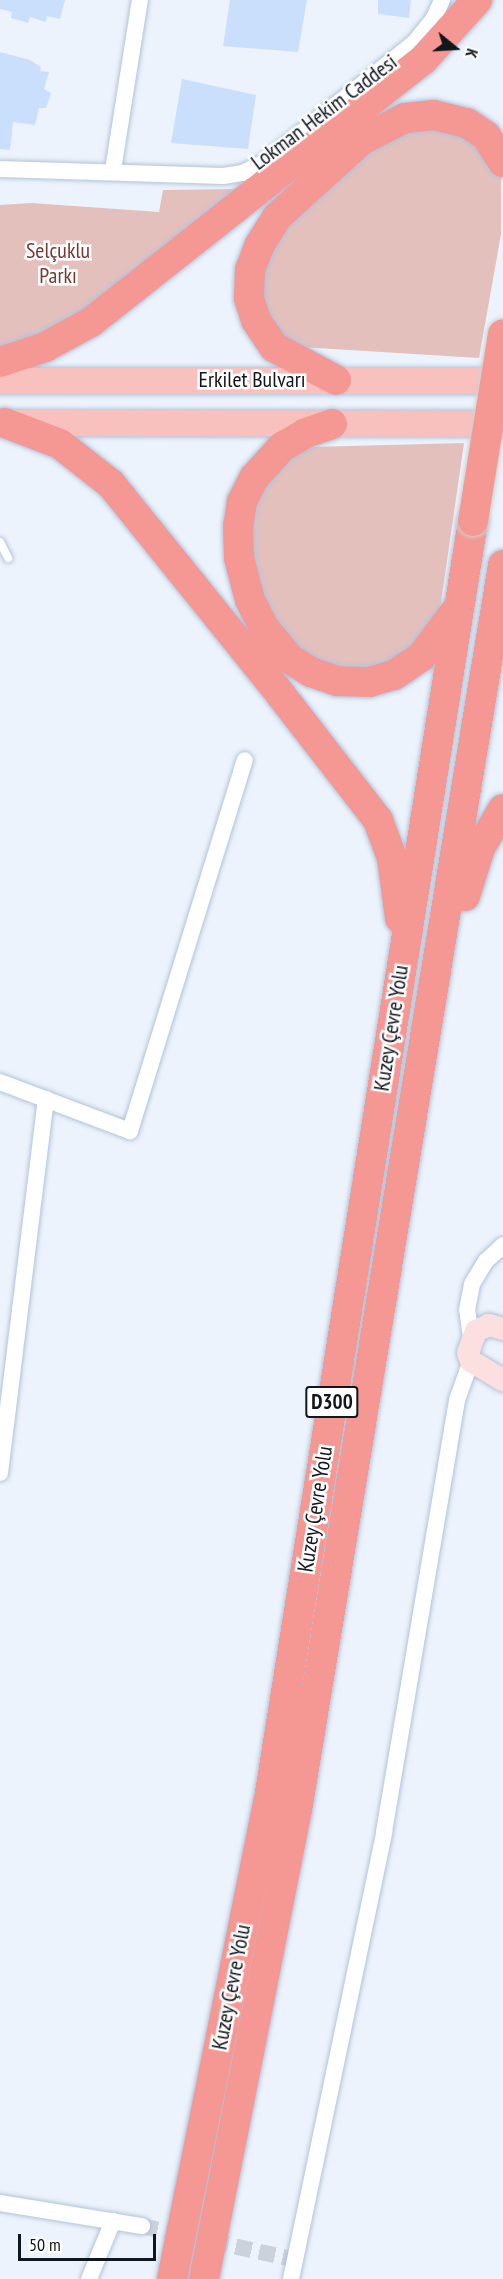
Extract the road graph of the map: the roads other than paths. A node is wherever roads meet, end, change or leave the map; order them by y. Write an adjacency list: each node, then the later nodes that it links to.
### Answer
1 (140, 0): 6 (street)
2 (442, 0): 6 (street, Lokman Hekim Caddesi)
3 (477, 0): 8 (highway)
4 (503, 162): 9 (highway)
5 (0, 169): 6 (street, Lokman Hekim Caddesi)
6 (113, 170)
7 (503, 334): 18 (highway, Kuzey Çevre Yolu / D300, bridge)
8 (0, 362)
9 (336, 380): 10 (main road, Erkilet Bulvarı); 11 (main road, Erkilet Bulvarı)
10 (0, 381)
11 (503, 381)
12 (2, 423): 13 (main road, Erkilet Bulvarı); 21 (highway)
13 (332, 424): 14 (main road, Erkilet Bulvarı); 18 (highway)
14 (503, 424)
15 (0, 542): 16 (lane)
16 (8, 558)
17 (503, 565): 22 (highway, Kuzey Çevre Yolu / D300)
18 (462, 590): 21 (highway, Kuzey Çevre Yolu / D300)
19 (245, 760): 24 (street)
20 (503, 809): 22 (highway)
21 (404, 950): 37 (highway, Kuzey Çevre Yolu / D300)
22 (430, 1011): 38 (highway, Kuzey Çevre Yolu / D300)
23 (0, 1082): 24 (street)
24 (46, 1099): 30 (street)
25 (503, 1245): 27 (street)
26 (503, 1329): 27 (street)
27 (471, 1337): 28 (street)
28 (471, 1360): 29 (street); 39 (street)
29 (503, 1380)
30 (5, 1396): 31 (street)
31 (3, 1436): 32 (street)
32 (0, 1473)
33 (0, 2203): 34 (street)
34 (113, 2221): 35 (street); 36 (street)
35 (142, 2226)
36 (89, 2279)
37 (172, 2279)
38 (204, 2279)
39 (291, 2279)

